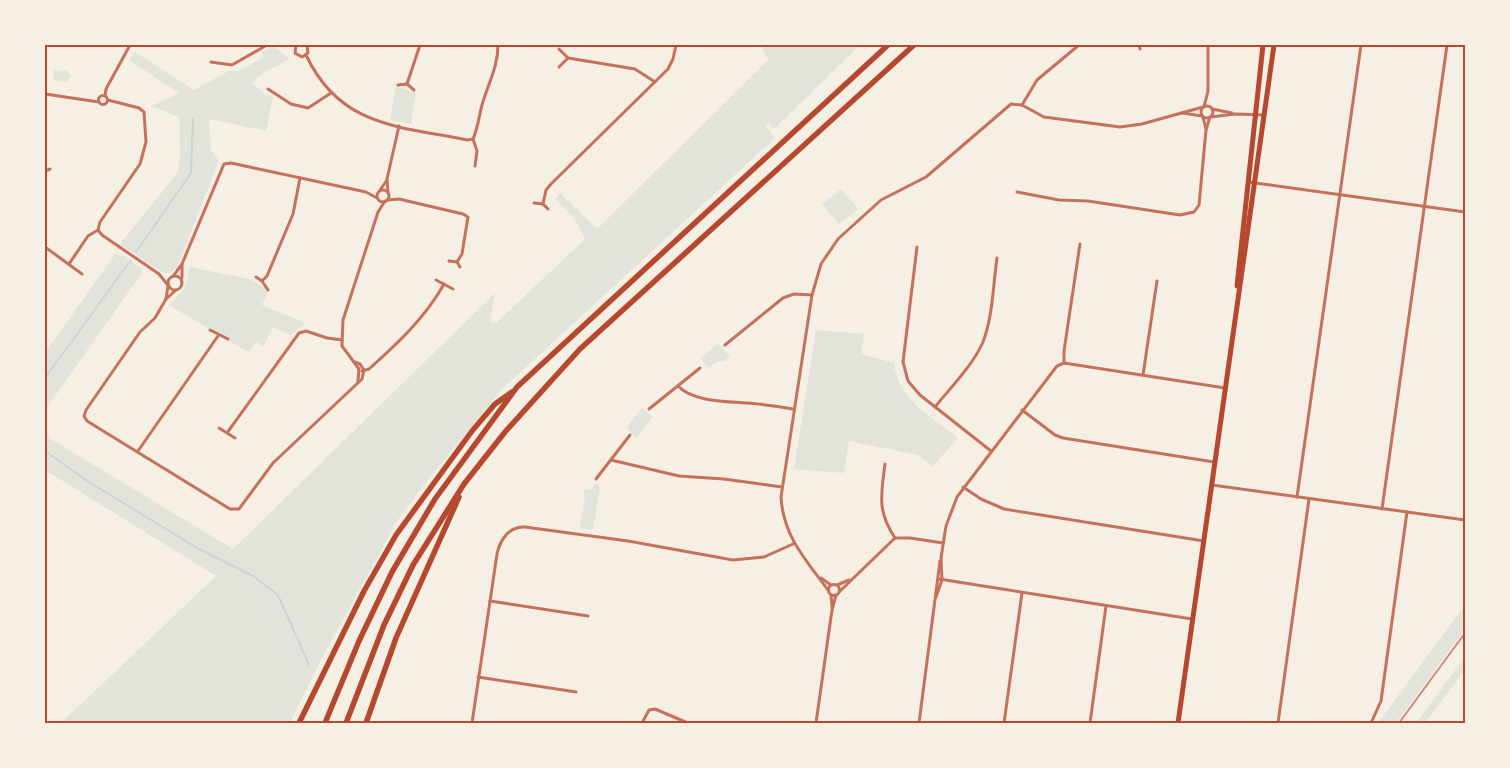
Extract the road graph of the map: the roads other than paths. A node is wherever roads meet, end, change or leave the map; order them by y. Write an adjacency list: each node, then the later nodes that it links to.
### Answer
1 (130, 45): 28 (street)
2 (267, 45): 19 (street)
3 (296, 45): 17 (street)
4 (309, 45): 17 (street)
5 (420, 45): 22 (street)
6 (498, 45): 45 (street)
7 (676, 45): 21 (street)
8 (888, 45): 103 (highway)
9 (915, 45): 119 (highway)
10 (1079, 45): 34 (street)
11 (1208, 45): 30 (street)
12 (1263, 45): 39 (main road)
13 (1274, 45): 40 (main road)
14 (1361, 45): 57 (street)
15 (1447, 45): 63 (street)
16 (559, 48): 18 (street)
17 (306, 55): 26 (street)
18 (568, 58): 20 (street); 21 (street)
19 (211, 62)
20 (559, 67)
21 (655, 82): 62 (street)
22 (407, 84): 23 (street); 25 (street)
23 (398, 85)
24 (268, 90): 26 (street)
25 (414, 90)
26 (331, 93): 43 (street)
27 (45, 94): 31 (street)
28 (105, 96): 29 (street); 32 (street)
29 (99, 97): 31 (street); 33 (street)
30 (1208, 97): 35 (street); 36 (street)
31 (91, 100): 33 (street)
32 (108, 100): 33 (street); 67 (street)
33 (99, 102)
34 (1022, 105): 37 (street); 90 (street)
35 (1203, 107): 36 (street); 37 (street); 41 (street)
36 (1212, 108): 38 (street); 42 (street)
37 (1179, 113): 41 (street)
38 (1235, 114): 39 (street); 42 (street)
39 (1257, 114): 40 (street); 51 (main road)
40 (1266, 115): 52 (main road)
41 (1202, 116): 42 (street); 44 (street)
42 (1211, 117): 44 (street)
43 (399, 126): 45 (street); 50 (street)
44 (1206, 130): 55 (street)
45 (473, 139): 46 (street)
46 (475, 166)
47 (50, 169): 48 (street)
48 (45, 170)
49 (300, 178): 54 (street); 75 (street); 84 (street)
50 (387, 179): 53 (street); 56 (street)
51 (1248, 182): 52 (street); 92 (main road)
52 (1256, 184): 57 (street); 92 (main road)
53 (380, 191): 54 (street); 56 (street); 58 (street)
54 (366, 192): 58 (street)
55 (1017, 192)
56 (388, 193): 59 (street); 60 (street)
57 (1340, 195): 63 (street); 123 (street)
58 (377, 199): 60 (street); 65 (street)
59 (399, 199): 60 (street); 73 (street)
60 (386, 201): 65 (street)
61 (534, 203): 62 (street)
62 (543, 204): 64 (street)
63 (1424, 206): 66 (street); 125 (street)
64 (548, 209)
65 (378, 212): 96 (street)
66 (1465, 212)
67 (98, 230): 74 (street); 78 (street)
68 (1080, 244): 98 (street)
69 (45, 247): 74 (street)
70 (917, 247): 105 (street)
71 (997, 258): 105 (street)
72 (449, 261): 73 (street)
73 (457, 262): 76 (street)
74 (69, 264): 77 (street)
75 (182, 264): 79 (street); 81 (street)
76 (460, 267)
77 (82, 274)
78 (159, 274): 79 (street); 86 (street)
79 (173, 276): 81 (street); 86 (street)
80 (256, 278): 84 (street)
81 (182, 280): 88 (street)
82 (436, 280): 85 (street)
83 (1157, 281): 101 (street)
84 (262, 282): 89 (street)
85 (444, 284): 87 (street); 100 (street)
86 (168, 285): 88 (street); 91 (street)
87 (453, 289)
88 (176, 290): 91 (street)
89 (268, 290)
90 (812, 295): 97 (street); 107 (street)
91 (166, 299): 113 (street)
92 (1237, 299): 104 (main road)
93 (210, 330): 94 (street)
94 (218, 336): 95 (street); 113 (street)
95 (228, 339)
96 (342, 340): 100 (street); 110 (street)
97 (725, 345)
98 (1064, 363): 101 (street); 108 (street)
99 (700, 368): 102 (street)
100 (362, 371): 113 (street)
101 (1143, 375): 104 (street)
102 (678, 386): 106 (street); 107 (street)
103 (517, 387): 148 (highway); 149 (highway)
104 (1224, 388): 116 (main road)
105 (935, 407): 114 (street)
106 (649, 409)
107 (793, 409): 121 (street)
108 (1022, 410): 114 (street); 116 (street)
109 (219, 428): 110 (street)
110 (227, 433): 112 (street)
111 (630, 435): 115 (street)
112 (235, 438)
113 (138, 451)
114 (991, 451): 122 (street)
115 (611, 460): 118 (street); 121 (street)
116 (1214, 462): 120 (main road)
117 (885, 464): 128 (street)
118 (596, 479)
119 (464, 484): 150 (highway); 151 (highway)
120 (1211, 485): 123 (street); 129 (main road)
121 (782, 487): 131 (street)
122 (963, 487): 129 (street); 130 (street)
123 (1297, 497): 124 (street)
124 (1309, 499): 125 (street); 162 (street)
125 (1382, 509): 126 (street)
126 (1407, 512): 127 (street); 163 (street)
127 (1465, 520)
128 (895, 538): 130 (street); 133 (street)
129 (1204, 541): 145 (main road)
130 (944, 543): 134 (street)
131 (794, 544): 132 (street); 141 (street)
132 (818, 577): 135 (street); 137 (street)
133 (850, 580): 136 (street); 138 (street)
134 (941, 580): 139 (street); 158 (street)
135 (831, 585): 136 (street); 137 (street)
136 (837, 585): 138 (street)
137 (828, 590): 140 (street)
138 (837, 593): 140 (street); 143 (street)
139 (1022, 593): 142 (street); 159 (street)
140 (831, 595): 143 (street)
141 (490, 602): 144 (street); 146 (street)
142 (1106, 606): 145 (street); 160 (street)
143 (832, 610): 157 (street)
144 (588, 616)
145 (1192, 619): 161 (main road)
146 (478, 677): 147 (street); 152 (street)
147 (576, 692)
148 (299, 723)
149 (325, 723)
150 (346, 723)
151 (366, 723)
152 (472, 723)
153 (642, 723): 154 (street)
154 (688, 723)
155 (772, 723): 156 (street)
156 (782, 723)
157 (816, 723)
158 (919, 723)
159 (1004, 723)
160 (1090, 723)
161 (1178, 723)
162 (1278, 723)
163 (1371, 723)

